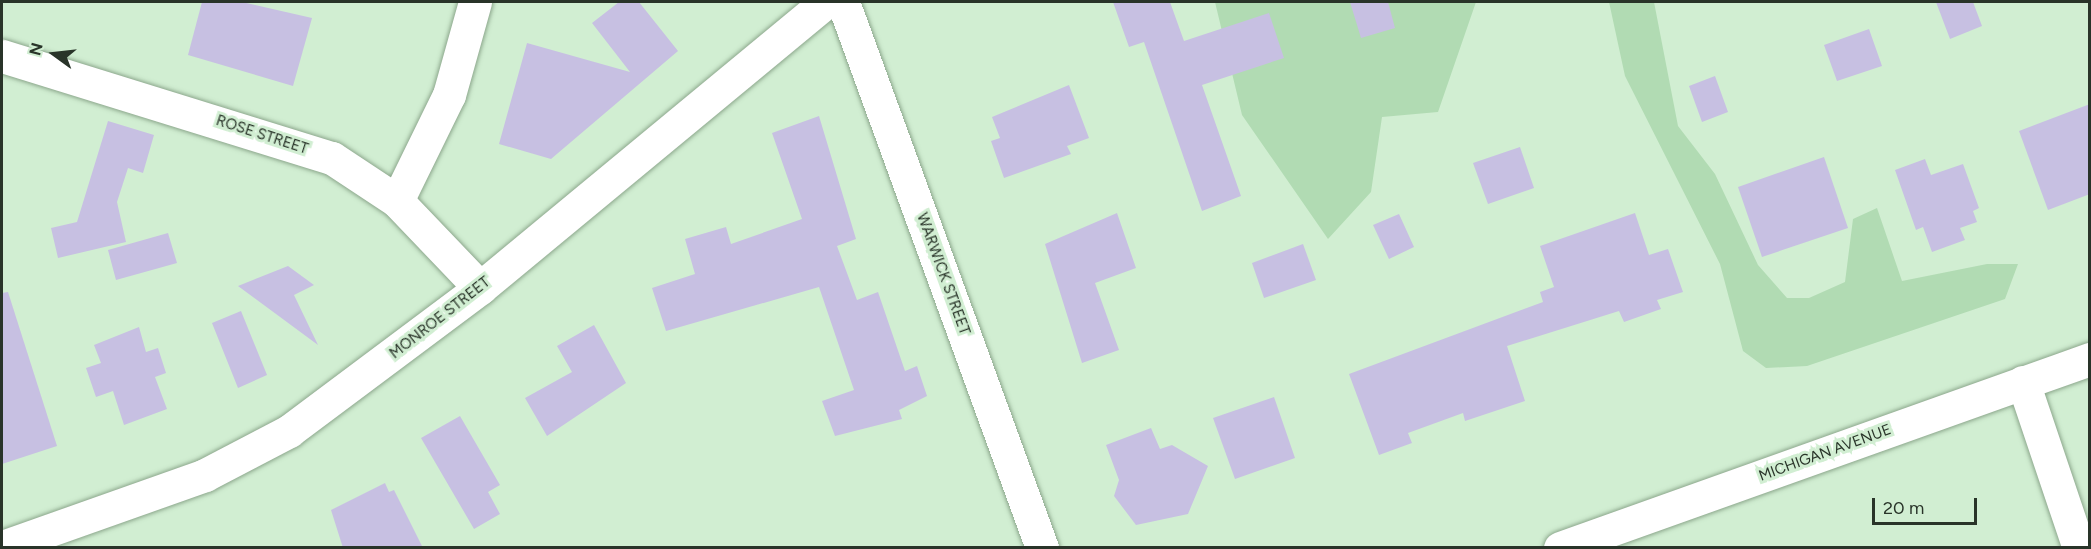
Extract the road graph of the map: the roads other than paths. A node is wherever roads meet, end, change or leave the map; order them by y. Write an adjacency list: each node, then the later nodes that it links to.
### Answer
1 (475, 2): 5 (street)
2 (826, 2): 6 (street, MONROE STREET)
3 (843, 2): 10 (street, WARWICK STREET)
4 (2, 56): 5 (street, ROSE STREET)
5 (397, 201): 6 (street, ROSE STREET)
6 (480, 288): 9 (street, MONROE STREET)
7 (2090, 359): 8 (street, MICHIGAN AVENUE)
8 (2023, 382): 11 (street, MICHIGAN AVENUE); 12 (street)
9 (19, 544)
10 (1042, 548)
11 (1560, 548)
12 (2079, 548)

